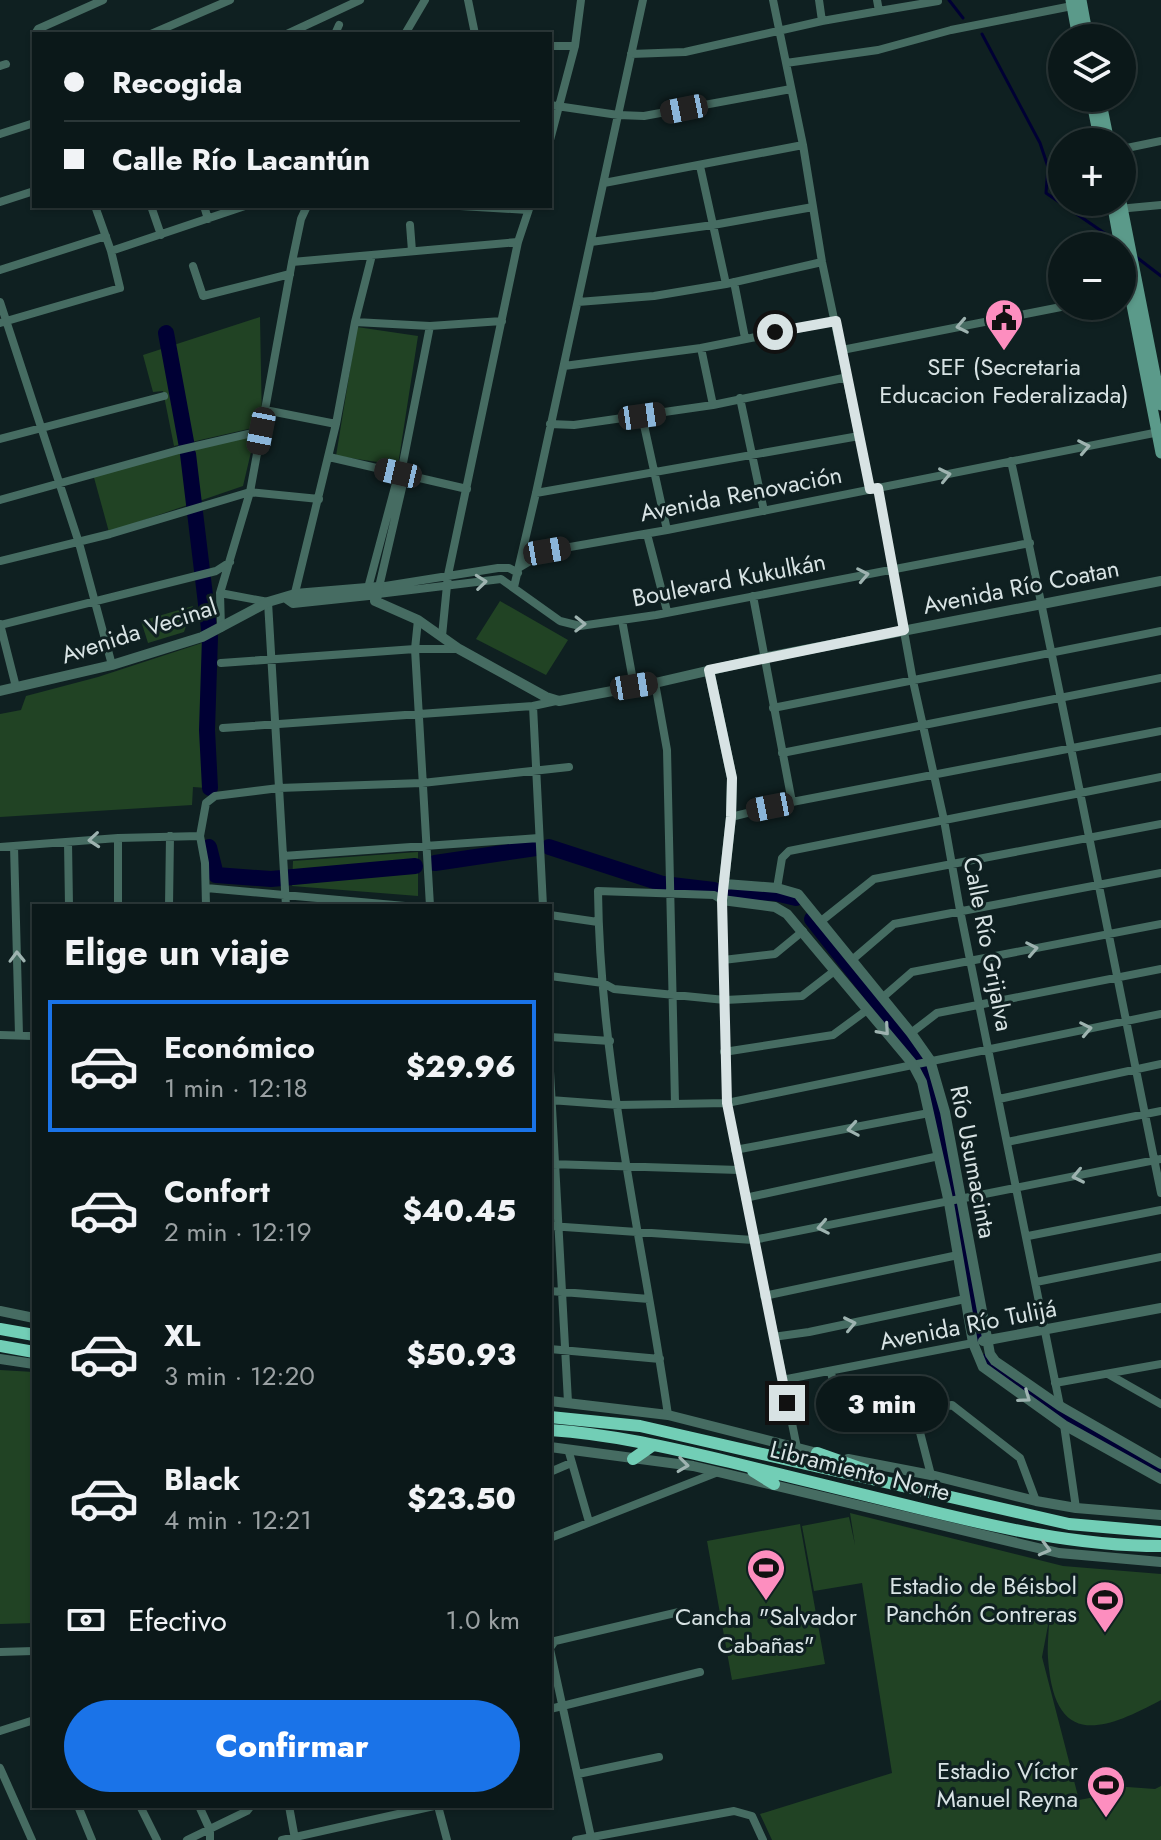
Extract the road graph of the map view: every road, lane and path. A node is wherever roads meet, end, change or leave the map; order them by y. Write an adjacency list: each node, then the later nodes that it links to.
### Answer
1 (103, 0): 18 (street)
2 (230, 0): 19 (street)
3 (360, 0): 20 (street)
4 (425, 0): 21 (street)
5 (468, 0): 22 (street)
6 (581, 0): 24 (street)
7 (643, 0): 25 (street)
8 (773, 0): 17 (street, Calle Río Grijalva)
9 (819, 0): 14 (street)
10 (877, 0): 13 (street)
11 (938, 1): 13 (street)
12 (1075, 2): 15 (main road); 16 (main road); 26 (street)
13 (879, 11): 14 (street)
14 (822, 21): 17 (street)
15 (1077, 24)
16 (1083, 24)
17 (779, 31): 25 (street); 26 (street, Calle Río Grijalva)
18 (36, 32)
19 (156, 32)
20 (291, 32)
21 (406, 32)
22 (475, 32)
23 (552, 46): 24 (street)
24 (575, 46): 29 (street)
25 (631, 54): 30 (street)
26 (786, 63): 27 (street, Calle Río Grijalva)
27 (791, 89): 30 (street); 35 (street, Calle Río Grijalva)
28 (552, 105): 29 (street)
29 (561, 105): 30 (street); 33 (street)
30 (618, 115): 38 (street)
31 (32, 124): 32 (street)
32 (0, 134)
33 (552, 134)
34 (1161, 141): 36 (street)
35 (803, 145): 37 (street); 42 (street, Calle Río Grijalva)
36 (1136, 146)
37 (700, 166): 38 (street); 52 (street)
38 (604, 183): 56 (street)
39 (32, 192): 40 (street)
40 (0, 202)
41 (1161, 205): 49 (street)
42 (813, 207): 52 (street); 61 (street, Calle Río Grijalva)
43 (96, 208): 54 (street)
44 (152, 208): 53 (street)
45 (205, 208): 50 (street)
46 (239, 208): 50 (street)
47 (306, 208): 60 (street)
48 (529, 208): 55 (street)
49 (1136, 208)
50 (208, 219): 53 (street)
51 (410, 225): 58 (street)
52 (713, 225): 56 (street); 65 (street)
53 (161, 235): 57 (street)
54 (106, 236): 57 (street); 63 (street)
55 (518, 242): 58 (street); 71 (street)
56 (591, 242): 67 (street)
57 (111, 251): 73 (street)
58 (412, 251): 59 (street)
59 (372, 255): 60 (street); 74 (street)
60 (292, 262): 64 (street)
61 (822, 262): 65 (street); 72 (street, Calle Río Grijalva)
62 (193, 266): 64 (street)
63 (0, 270)
64 (290, 274): 85 (street)
65 (730, 283): 67 (street); 76 (street)
66 (0, 302): 73 (street)
67 (578, 302): 79 (street)
68 (1048, 310): 78 (street, one-way to 78)
69 (1136, 315): 84 (main road)
70 (1135, 320): 91 (main road)
71 (502, 321): 75 (street); 101 (street)
72 (836, 321): 76 (street); 78 (street, Calle Río Grijalva)
73 (3, 322): 89 (street)
74 (355, 322): 75 (street); 87 (street)
75 (430, 326): 98 (street)
76 (745, 338): 77 (street)
77 (701, 348): 79 (street); 83 (street)
78 (842, 350): 80 (street, Calle Río Grijalva)
79 (564, 366): 88 (street)
80 (848, 377): 82 (street); 92 (street, Calle Río Grijalva)
81 (164, 396): 89 (street)
82 (740, 398): 83 (street); 95 (street)
83 (713, 405): 86 (street)
84 (1161, 405)
85 (265, 410): 87 (street); 90 (street)
86 (642, 416): 88 (street); 99 (street)
87 (336, 424): 96 (street)
88 (550, 424): 104 (street)
89 (40, 428): 93 (street); 100 (street)
90 (261, 431): 100 (street); 103 (street)
91 (1159, 432): 94 (main road); 97 (street, Avenida Renovación, one-way to 91)
92 (859, 436): 95 (street); 102 (street, Calle Río Grijalva)
93 (0, 439)
94 (1161, 453)
95 (752, 455): 99 (street); 107 (street)
96 (329, 457): 98 (street); 105 (street)
97 (1011, 461): 102 (street, Avenida Renovación, one-way to 97); 111 (street)
98 (402, 472): 101 (street); 121 (street)
99 (655, 473): 104 (street); 108 (street)
100 (60, 483): 106 (street); 110 (street)
101 (467, 489): 116 (street)
102 (874, 489): 107 (street, Avenida Renovación); 114 (street, Calle Río Grijalva)
103 (250, 492): 105 (street); 110 (street); 113 (street)
104 (536, 493): 115 (street)
105 (319, 499): 123 (street)
106 (0, 500)
107 (764, 511): 108 (street, Avenida Renovación)
108 (667, 530): 109 (street, Avenida Renovación)
109 (647, 534): 115 (street, Avenida Renovación); 127 (street)
110 (79, 543): 112 (street); 124 (street)
111 (1030, 543): 114 (street, Boulevard Kukulkán); 126 (street)
112 (0, 561)
113 (231, 562): 120 (street); 124 (street)
114 (893, 569): 122 (street, Boulevard Kukulkán, one-way to 114); 132 (street, Calle Río Grijalva)
115 (519, 570): 116 (street); 119 (street)
116 (448, 575): 118 (street); 121 (street)
117 (1161, 581): 126 (street, Avenida Río Coatan)
118 (447, 585): 119 (street, Boulevard Kukulkán, one-way to 119); 121 (street, Boulevard Kukulkán); 134 (street)
119 (514, 587): 129 (street, Boulevard Kukulkán, one-way to 129)
120 (220, 593): 125 (street); 131 (street)
121 (374, 593): 123 (street, Avenida Vecinal); 128 (street)
122 (753, 596): 127 (street, Boulevard Kukulkán); 139 (street)
123 (291, 599): 125 (street, Avenida Vecinal)
124 (94, 602): 130 (street); 141 (street)
125 (268, 602): 131 (street, Avenida Vecinal); 138 (street)
126 (1042, 604): 132 (street, Avenida Río Coatan); 137 (street)
127 (667, 611): 129 (street, Boulevard Kukulkán)
128 (418, 620): 134 (street); 135 (street)
129 (622, 620): 146 (street)
130 (0, 624): 147 (street)
131 (221, 628): 141 (street, Avenida Vecinal)
132 (904, 630): 139 (street, Avenida Río Coatan); 144 (street, Calle Río Grijalva)
133 (1161, 631): 137 (street)
134 (442, 636): 136 (street)
135 (415, 649): 136 (street); 138 (street); 153 (street)
136 (459, 649): 150 (street)
137 (1053, 653): 144 (street); 149 (street)
138 (269, 658): 140 (street); 154 (street)
139 (763, 658): 142 (street, Avenida Río Coatan); 152 (street)
140 (221, 663)
141 (112, 665): 147 (street, Avenida Vecinal)
142 (709, 670): 145 (street, Avenida Río Coatan); 168 (street)
143 (1161, 678): 149 (street)
144 (913, 681): 152 (street); 155 (street, Calle Río Grijalva)
145 (655, 683): 146 (street, Avenida Río Coatan); 187 (street)
146 (634, 686): 150 (street, Avenida Río Coatan)
147 (16, 687): 148 (street, Avenida Vecinal)
148 (0, 691)
149 (1062, 697): 155 (street); 158 (street)
150 (559, 701): 151 (street)
151 (533, 706): 153 (street); 161 (street)
152 (773, 708): 159 (street)
153 (421, 714): 154 (street); 164 (street)
154 (276, 723): 156 (street); 165 (street)
155 (923, 724): 159 (street); 162 (street, Calle Río Grijalva)
156 (223, 728)
157 (1161, 731): 158 (street)
158 (1073, 749): 162 (street); 166 (street)
159 (782, 753): 167 (street)
160 (569, 767): 161 (street)
161 (536, 771): 164 (street); 174 (street)
162 (933, 775): 167 (street); 169 (street, Calle Río Grijalva)
163 (1161, 777): 166 (street)
164 (422, 783): 165 (street); 179 (street)
165 (279, 788): 172 (street); 180 (street)
166 (1081, 793): 169 (street); 175 (street)
167 (792, 802): 168 (street)
168 (731, 817): 184 (street)
169 (944, 820): 181 (street, Calle Río Grijalva); 186 (street)
170 (1161, 824): 175 (street)
171 (170, 836): 172 (street); 173 (street); 192 (street)
172 (200, 836): 185 (street)
173 (118, 838): 176 (street, one-way to 176); 191 (street)
174 (539, 838): 179 (street); 196 (street)
175 (1088, 838): 181 (street); 183 (street)
176 (68, 842): 177 (street); 190 (street)
177 (14, 846): 178 (street); 221 (street, one-way to 177)
178 (0, 847)
179 (426, 848): 180 (street); 195 (street)
180 (283, 856): 188 (street)
181 (953, 864): 197 (street, Calle Río Grijalva); 200 (street)
182 (1161, 873): 183 (street)
183 (1097, 883): 197 (street); 203 (street)
184 (725, 884): 186 (street, Río Usumacinta); 189 (street)
185 (206, 888): 188 (street); 193 (street)
186 (777, 888): 200 (street, Río Usumacinta)
187 (671, 891): 189 (street); 199 (street); 212 (street)
188 (285, 897): 194 (street)
189 (718, 897): 202 (street, Río Usumacinta); 204 (street)
190 (69, 904)
191 (118, 904)
192 (169, 904)
193 (206, 904)
194 (378, 904)
195 (430, 904)
196 (543, 904)
197 (960, 910): 205 (street); 206 (street, Calle Río Grijalva)
198 (552, 915): 199 (street)
199 (598, 922): 211 (street)
200 (820, 922): 205 (street, Río Usumacinta)
201 (1161, 924): 203 (street)
202 (803, 931): 204 (street); 208 (street, Río Usumacinta)
203 (1108, 935): 206 (street, one-way to 203); 210 (street)
204 (723, 960): 214 (street)
205 (852, 960): 213 (street, Río Usumacinta)
206 (970, 961): 213 (street); 215 (street, Calle Río Grijalva)
207 (1161, 969): 210 (street)
208 (833, 972): 214 (street); 216 (street, Río Usumacinta)
209 (552, 976): 211 (street)
210 (1117, 977): 215 (street); 218 (street)
211 (603, 983): 212 (street); 224 (street)
212 (674, 994): 214 (street); 232 (street)
213 (882, 998): 219 (street, Río Usumacinta)
214 (725, 1000): 226 (street)
215 (979, 1004): 219 (street); 225 (street, Calle Río Grijalva)
216 (867, 1010): 226 (street); 227 (street, Río Usumacinta, one-way to 227)
217 (1161, 1014): 218 (street)
218 (1126, 1021): 225 (street, one-way to 218); 229 (street)
219 (911, 1033): 227 (street, Río Usumacinta)
220 (0, 1035): 221 (street)
221 (19, 1035): 222 (street)
222 (32, 1036)
223 (552, 1037): 224 (street)
224 (610, 1041): 234 (street)
225 (988, 1048): 227 (street); 230 (street, Calle Río Grijalva)
226 (724, 1052): 233 (street)
227 (922, 1061): 233 (street); 236 (street, Río Usumacinta); 249 (street, Río Usumacinta)
228 (1161, 1064): 229 (street)
229 (1135, 1069): 230 (street); 237 (street)
230 (999, 1099): 239 (street, Calle Río Grijalva)
231 (552, 1100): 234 (street)
232 (675, 1103): 233 (street); 234 (street)
233 (727, 1103): 240 (street)
234 (618, 1105): 244 (street)
235 (1161, 1111): 237 (street)
236 (929, 1113): 240 (street, one-way to 240); 241 (street, Río Usumacinta)
237 (1144, 1115): 239 (street); 242 (street)
238 (552, 1121): 243 (street)
239 (1007, 1142): 246 (street, Calle Río Grijalva)
240 (735, 1150): 245 (street)
241 (939, 1156): 248 (street); 250 (street, Río Usumacinta)
242 (1158, 1160): 246 (street, one-way to 246); 247 (street)
243 (554, 1164): 244 (street); 253 (street)
244 (626, 1167): 245 (street); 254 (street)
245 (739, 1170): 248 (street)
246 (1017, 1189): 249 (street); 255 (street, Calle Río Grijalva)
247 (1161, 1193)
248 (745, 1198): 256 (street)
249 (961, 1201): 250 (street); 272 (street, Río Usumacinta)
250 (949, 1203): 256 (street, one-way to 256); 257 (street, Río Usumacinta)
251 (1161, 1210): 255 (street)
252 (552, 1226): 253 (street)
253 (560, 1227): 254 (street); 261 (street)
254 (638, 1232): 256 (street); 263 (street)
255 (1028, 1236): 259 (street, Calle Río Grijalva)
256 (753, 1240): 262 (street)
257 (958, 1255): 262 (street); 264 (street, Río Usumacinta)
258 (1161, 1257): 259 (street)
259 (1036, 1282): 269 (street, Calle Río Grijalva)
260 (552, 1291): 261 (street)
261 (563, 1292): 263 (street); 276 (street)
262 (764, 1296): 271 (street)
263 (649, 1299): 279 (street)
264 (965, 1299): 271 (street, one-way to 264); 273 (street, Río Usumacinta)
265 (1161, 1308): 269 (street, Avenida Río Tulijá)
266 (0, 1311): 267 (street)
267 (32, 1318)
268 (0, 1329): 270 (highway)
269 (1044, 1331): 272 (street, Avenida Río Tulijá); 285 (street, Calle Río Grijalva)
270 (32, 1335)
271 (773, 1337): 284 (street)
272 (987, 1340): 273 (street, Avenida Río Tulijá); 289 (street, Río Usumacinta)
273 (973, 1343): 282 (street, Avenida Río Tulijá); 293 (street, Río Usumacinta, one-way to 293)
274 (0, 1346): 277 (highway)
275 (552, 1349): 276 (street)
276 (564, 1350): 279 (street); 287 (street)
277 (32, 1352)
278 (0, 1359): 280 (street)
279 (660, 1359): 291 (street)
280 (32, 1364)
281 (1161, 1364): 283 (street)
282 (831, 1372): 284 (street, Avenida Río Tulijá); 290 (street)
283 (1107, 1373): 285 (street); 288 (street)
284 (782, 1380): 297 (street)
285 (1055, 1383): 289 (street, Calle Río Grijalva)
286 (552, 1401): 287 (street)
287 (568, 1402): 291 (street)
288 (1161, 1404)
289 (1060, 1406): 302 (street, Río Usumacinta)
290 (915, 1413): 306 (street); 310 (street)
291 (668, 1415): 297 (street)
292 (552, 1417): 309 (highway, Libramiento Norte)
293 (1064, 1425): 307 (street, Río Usumacinta); 311 (street)
294 (552, 1430): 295 (highway, Libramiento Norte)
295 (653, 1445): 300 (highway); 303 (highway, Libramiento Norte)
296 (552, 1447): 298 (street, Libramiento Norte)
297 (797, 1448): 299 (street)
298 (568, 1449): 300 (street, Libramiento Norte); 301 (street)
299 (817, 1453): 306 (street); 309 (highway)
300 (633, 1459): 305 (street, Libramiento Norte, one-way to 305)
301 (571, 1463): 304 (street); 313 (street)
302 (1161, 1464)
303 (743, 1466): 308 (highway); 316 (highway, Libramiento Norte)
304 (552, 1471)
305 (718, 1472): 308 (street, Libramiento Norte); 313 (street)
306 (931, 1475): 310 (street)
307 (1161, 1479)
308 (774, 1484): 317 (street, Libramiento Norte, one-way to 317)
309 (903, 1486): 314 (highway, Libramiento Norte)
310 (1036, 1501): 311 (street)
311 (1076, 1508): 312 (street)
312 (1161, 1515)
313 (589, 1522): 315 (street)
314 (1161, 1532)
315 (552, 1537)
316 (1161, 1546)
317 (1161, 1562)
318 (679, 1612): 319 (street)
319 (552, 1646)
320 (32, 1651): 321 (street)
321 (0, 1652)
322 (552, 1658): 324 (street)
323 (700, 1672): 324 (street)
324 (563, 1706): 325 (street); 330 (street)
325 (552, 1709)
326 (32, 1721): 327 (street)
327 (0, 1731)
328 (659, 1757): 330 (street)
329 (0, 1768): 341 (street)
330 (578, 1774): 339 (street)
331 (79, 1808): 342 (street)
332 (141, 1808): 343 (street)
333 (200, 1808): 338 (street)
334 (249, 1808): 338 (street)
335 (289, 1808): 340 (street)
336 (427, 1808): 340 (street)
337 (437, 1808): 346 (street)
338 (210, 1835): 344 (street)
339 (591, 1837): 347 (street); 348 (street)
340 (295, 1838): 345 (street)
341 (32, 1840)
342 (92, 1840)
343 (157, 1840)
344 (187, 1840)
345 (282, 1840)
346 (447, 1840)
347 (576, 1840)
348 (763, 1840)

